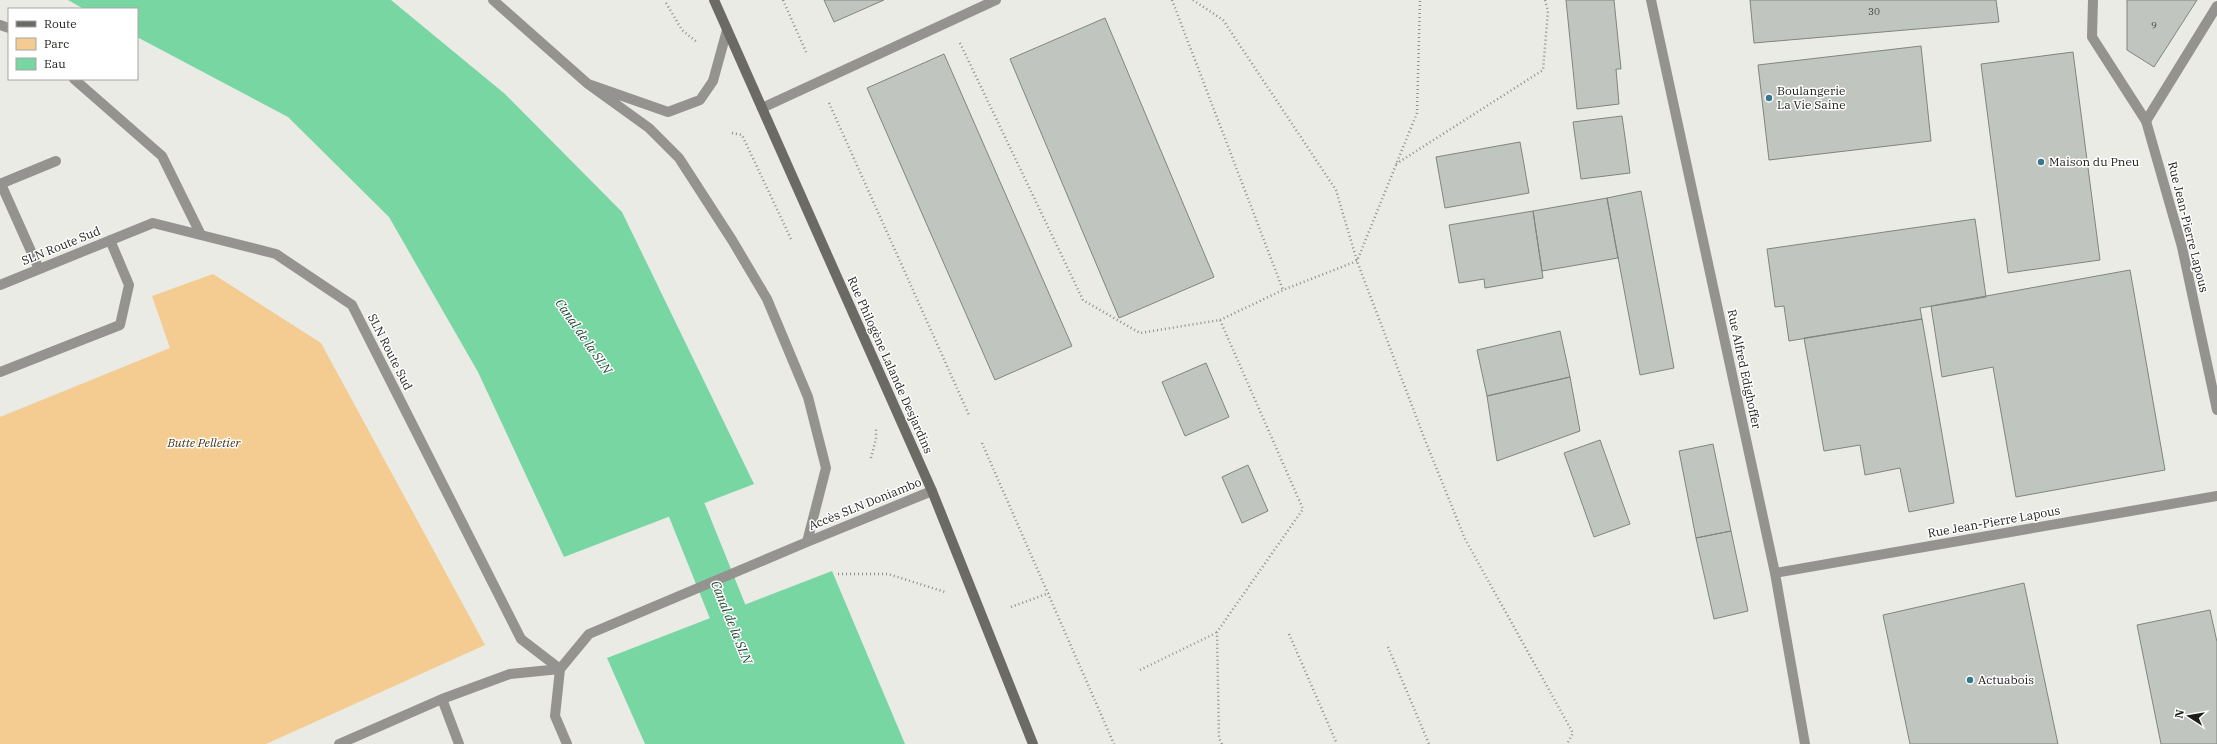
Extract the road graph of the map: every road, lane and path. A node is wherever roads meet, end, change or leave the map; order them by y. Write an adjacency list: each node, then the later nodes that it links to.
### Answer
1 (493, 0): 18 (street)
2 (714, 0): 14 (street, Rue Philogène Lalande Desjardins)
3 (783, 0): 16 (path)
4 (996, 0): 13 (street)
5 (1172, 0): 30 (path)
6 (1193, 0): 27 (path)
7 (1420, 0): 23 (path)
8 (1546, 0): 23 (path)
9 (1651, 0): 39 (street, Rue Alfred Edighoffer)
10 (2093, 0): 21 (street, Rue Jean-Pierre Lapous)
11 (666, 3): 15 (path)
12 (2217, 6): 21 (street)
13 (950, 21): 20 (street); 31 (path)
14 (727, 30): 18 (street); 20 (street, Rue Philogène Lalande Desjardins)
15 (701, 46)
16 (807, 54)
17 (75, 80): 25 (street)
18 (588, 84): 38 (street)
19 (829, 103): 34 (path)
20 (762, 108): 36 (street, Rue Philogène Lalande Desjardins)
21 (2146, 121): 33 (street, Rue Jean-Pierre Lapous)
22 (56, 161): 24 (street)
23 (1395, 164): 27 (path)
24 (0, 184): 28 (street)
25 (201, 235): 26 (street, SLN Route Sud); 47 (street, SLN Route Sud)
26 (110, 240): 28 (street, SLN Route Sud); 32 (street)
27 (1357, 261): 30 (path); 58 (path)
28 (40, 269): 29 (street, SLN Route Sud)
29 (0, 285)
30 (1283, 290): 31 (path)
31 (1220, 320): 44 (path)
32 (0, 372)
33 (2217, 410)
34 (969, 415)
35 (982, 443): 41 (path)
36 (932, 492): 38 (street, Accès SLN Doniambo); 53 (street, Rue Philogène Lalande Desjardins)
37 (2217, 496): 39 (street, Rue Jean-Pierre Lapous)
38 (807, 542): 47 (street, Accès SLN Doniambo)
39 (1775, 573): 59 (street, Rue Alfred Edighoffer)
40 (838, 574): 42 (path)
41 (1049, 593): 43 (path); 54 (path)
42 (948, 595)
43 (1011, 607)
44 (1217, 632): 48 (path); 55 (path)
45 (1289, 634): 56 (path)
46 (1388, 647): 57 (path)
47 (560, 668): 49 (street); 52 (street)
48 (1140, 670)
49 (442, 699): 50 (street); 51 (street)
50 (339, 744)
51 (459, 744)
52 (567, 744)
53 (1033, 744)
54 (1114, 744)
55 (1222, 744)
56 (1338, 744)
57 (1429, 744)
58 (1567, 744)
59 (1805, 744)

